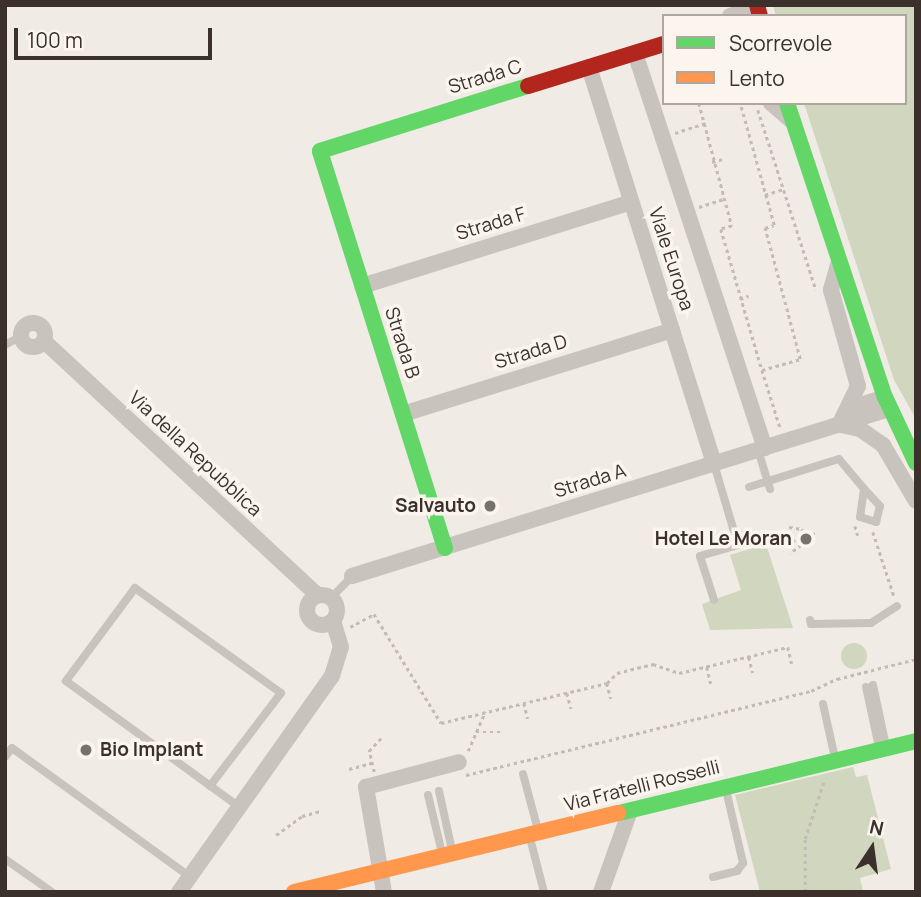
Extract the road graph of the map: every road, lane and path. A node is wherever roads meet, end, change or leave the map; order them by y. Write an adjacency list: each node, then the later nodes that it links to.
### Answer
1 (757, 5): 2 (street)
2 (735, 14)
3 (662, 45): 4 (street, Strada C)
4 (635, 53): 5 (street, Strada C); 13 (street, Viale Europa)
5 (589, 67): 14 (street, Strada C); 20 (street, Viale Europa)
6 (700, 105): 12 (path)
7 (741, 105): 18 (path)
8 (757, 105): 17 (path)
9 (773, 105): 11 (street)
10 (788, 105): 11 (street)
11 (793, 122): 22 (street)
12 (705, 123): 13 (path); 15 (path)
13 (661, 137): 21 (street, Viale Europa)
14 (320, 151): 23 (street, Strada B)
15 (716, 156): 16 (path); 16 (path)
16 (712, 163): 19 (path)
17 (784, 189): 18 (path); 24 (path)
18 (765, 195): 30 (path)
19 (723, 199): 21 (path); 26 (path)
20 (631, 202): 23 (street, Strada F); 27 (street, Viale Europa)
21 (686, 211): 35 (street, Viale Europa)
22 (838, 265): 31 (street); 33 (street)
23 (362, 286): 32 (street, Strada B)
24 (817, 293)
25 (748, 294): 26 (path)
26 (741, 296): 30 (path)
27 (672, 330): 32 (street, Strada D); 37 (street, Viale Europa)
28 (21, 336): 29 (lane); 53 (street, Via della Repubblica)
29 (5, 345)
30 (762, 370): 34 (path)
31 (887, 403): 33 (street, Strada A); 36 (street)
32 (403, 414): 50 (street, Strada B)
33 (839, 425): 34 (street, Strada A); 41 (street)
34 (785, 442): 35 (street, Strada A)
35 (762, 449): 37 (street, Strada A); 38 (lane)
36 (916, 463)
37 (714, 464): 46 (lane); 50 (street, Strada A)
38 (769, 485): 39 (lane); 40 (lane)
39 (749, 487)
40 (864, 489): 42 (lane); 42 (lane)
41 (916, 501)
42 (870, 523): 55 (path)
43 (855, 527): 48 (path)
44 (783, 532): 46 (lane); 47 (path)
45 (815, 533): 47 (path)
46 (735, 535): 54 (lane)
47 (805, 536): 49 (path); 51 (path)
48 (858, 536)
49 (795, 540)
50 (445, 548): 52 (street, Strada A)
51 (790, 554)
52 (352, 576): 53 (lane)
53 (325, 597): 57 (street); 57 (street)
54 (714, 600)
55 (897, 606): 56 (lane)
56 (810, 620)
57 (336, 628): 68 (path); 88 (street)
58 (749, 657): 60 (path); 61 (path); 62 (path)
59 (916, 659): 81 (path)
60 (792, 664)
61 (707, 667): 63 (path); 64 (path)
62 (753, 673)
63 (607, 683): 66 (path); 67 (path)
64 (711, 684)
65 (869, 686): 76 (lane)
66 (568, 693): 68 (path); 70 (path)
67 (611, 699)
68 (524, 703): 71 (path)
69 (823, 704): 78 (lane)
70 (571, 708)
71 (528, 719)
72 (476, 732): 73 (path)
73 (503, 732)
74 (381, 738): 79 (path)
75 (916, 741): 76 (street, Via Fratelli Rosselli)
76 (883, 749): 78 (street, Via Fratelli Rosselli)
77 (5, 757): 96 (lane)
78 (834, 761): 85 (street, Via Fratelli Rosselli); 104 (path)
79 (372, 763): 80 (path); 83 (path)
80 (349, 769)
81 (462, 769): 95 (street)
82 (523, 774): 91 (lane)
83 (375, 775)
84 (210, 786): 84 (lane); 88 (lane)
85 (726, 787): 90 (street, Via Fratelli Rosselli); 97 (lane)
86 (439, 791): 93 (lane)
87 (428, 795): 93 (lane)
88 (238, 806): 96 (street)
89 (321, 811): 92 (path)
90 (630, 811): 91 (street, Via Fratelli Rosselli); 103 (street)
91 (534, 834): 93 (street, Via Fratelli Rosselli); 102 (lane)
92 (276, 835)
93 (448, 855): 95 (street, Via Fratelli Rosselli)
94 (5, 859): 98 (lane)
95 (379, 871): 100 (street, Via Fratelli Rosselli); 101 (street)
96 (189, 876): 99 (street)
97 (713, 877)
98 (52, 892)
99 (179, 892)
100 (294, 892)
101 (384, 892)
102 (544, 892)
103 (601, 892)
104 (805, 892)

